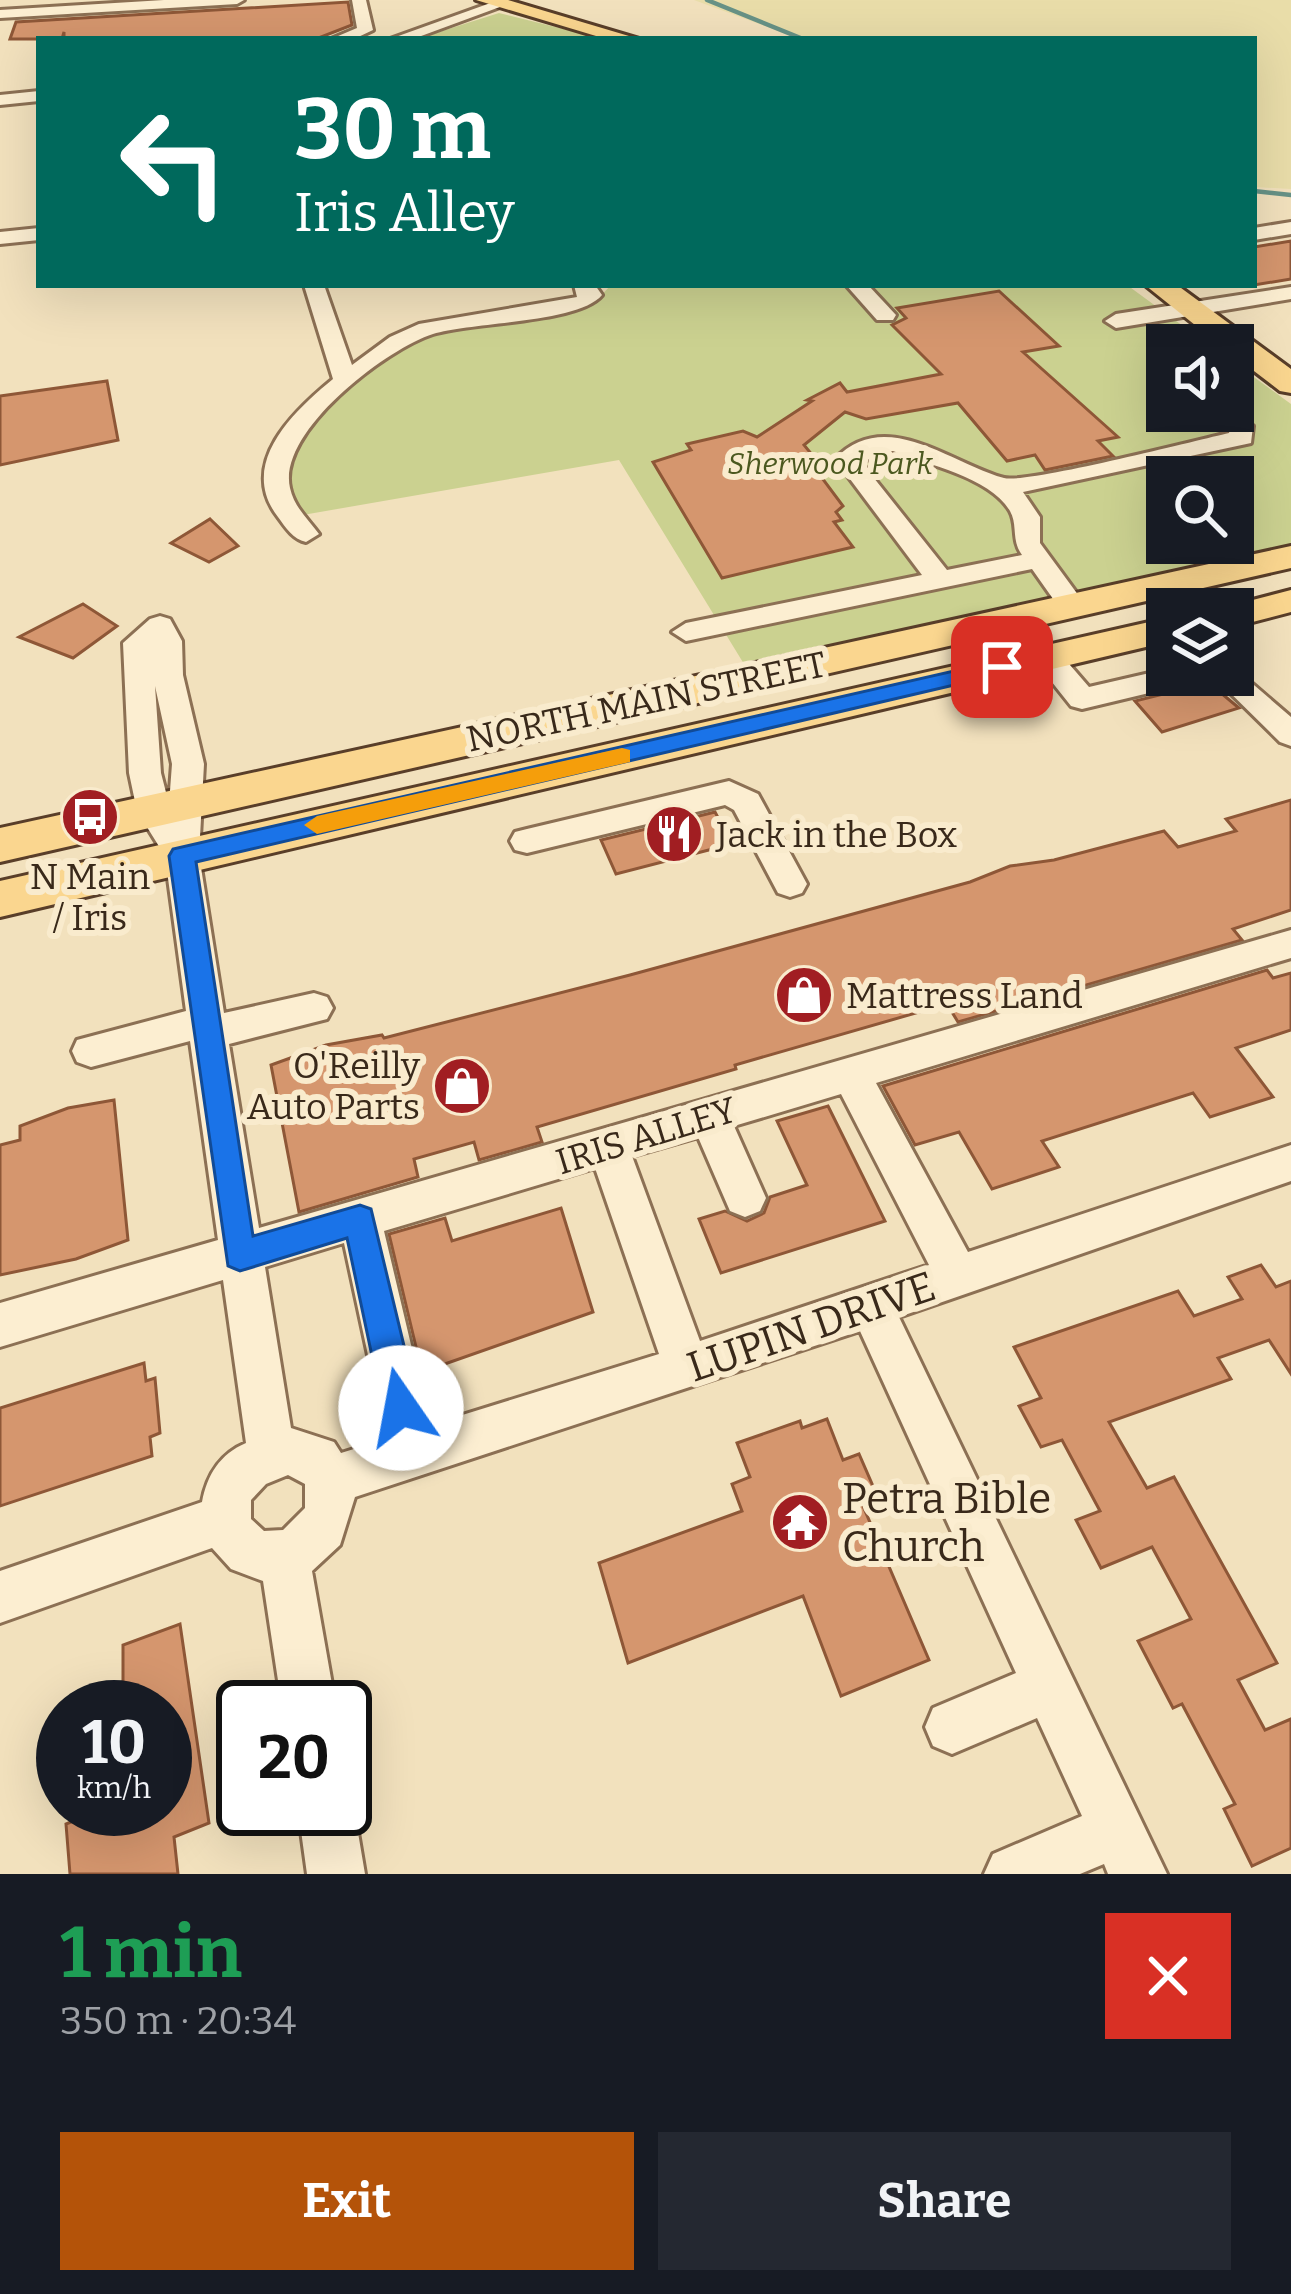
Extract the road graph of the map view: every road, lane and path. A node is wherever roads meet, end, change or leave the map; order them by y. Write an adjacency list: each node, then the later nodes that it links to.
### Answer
1 (224, 0): 2 (street); 5 (street)
2 (237, 0)
3 (359, 0): 8 (street)
4 (493, 2): 9 (street); 10 (main road)
5 (172, 4): 6 (street); 7 (street)
6 (0, 14)
7 (170, 24)
8 (347, 36)
9 (406, 36)
10 (618, 36)
11 (36, 96): 12 (street)
12 (0, 100)
13 (1291, 228): 14 (street)
14 (1257, 233)
15 (36, 234): 16 (street)
16 (0, 238)
17 (315, 288): 26 (street)
18 (586, 288): 26 (street)
19 (862, 288): 23 (street)
20 (1164, 288): 22 (main road)
21 (1291, 293): 22 (street)
22 (1193, 310): 24 (street); 25 (main road)
23 (885, 316)
24 (1116, 321)
25 (1285, 374)
26 (345, 380): 29 (street)
27 (1242, 432): 28 (street)
28 (1007, 488): 31 (street); 32 (street)
29 (306, 534)
30 (1291, 557): 34 (main road, NORTH MAIN STREET)
31 (1038, 560): 32 (street); 34 (street)
32 (940, 580): 36 (street)
33 (1291, 601): 35 (main road)
34 (1073, 607): 43 (main road, NORTH MAIN STREET)
35 (1254, 610)
36 (686, 632)
37 (1146, 635): 38 (main road, NORTH MAIN STREET)
38 (1047, 657): 40 (street); 46 (main road, NORTH MAIN STREET)
39 (154, 679): 43 (street)
40 (1146, 684)
41 (1249, 696): 42 (street)
42 (1291, 735)
43 (171, 807): 45 (main road, NORTH MAIN STREET); 46 (street)
44 (527, 841): 47 (street)
45 (0, 845)
46 (182, 856): 48 (main road, NORTH MAIN STREET); 51 (street)
47 (790, 884)
48 (0, 899)
49 (1291, 944): 53 (street, IRIS ALLEY)
50 (314, 1008): 51 (street)
51 (207, 1027): 52 (street); 59 (street)
52 (91, 1051)
53 (851, 1074): 54 (street, IRIS ALLEY); 60 (street)
54 (710, 1115): 55 (street, IRIS ALLEY); 57 (street)
55 (608, 1146): 58 (street, IRIS ALLEY); 63 (street)
56 (1291, 1163): 60 (street, LUPIN DRIVE)
57 (745, 1198)
58 (360, 1220): 59 (street, IRIS ALLEY); 65 (street)
59 (240, 1255): 62 (street, IRIS ALLEY); 64 (street)
60 (958, 1276): 61 (street, LUPIN DRIVE)
61 (871, 1306): 63 (street, LUPIN DRIVE); 71 (street)
62 (0, 1324)
63 (687, 1368): 65 (street, LUPIN DRIVE)
64 (271, 1454): 66 (street); 67 (street)
65 (413, 1455): 66 (street, LUPIN DRIVE)
66 (330, 1481): 68 (street)
67 (224, 1519): 68 (street); 69 (street)
68 (284, 1555): 70 (street)
69 (0, 1597)
70 (305, 1680)
71 (1049, 1686): 72 (street); 74 (street)
72 (952, 1727)
73 (330, 1836): 75 (street)
74 (1127, 1851): 76 (street)
75 (336, 1874)
76 (1013, 1874)

